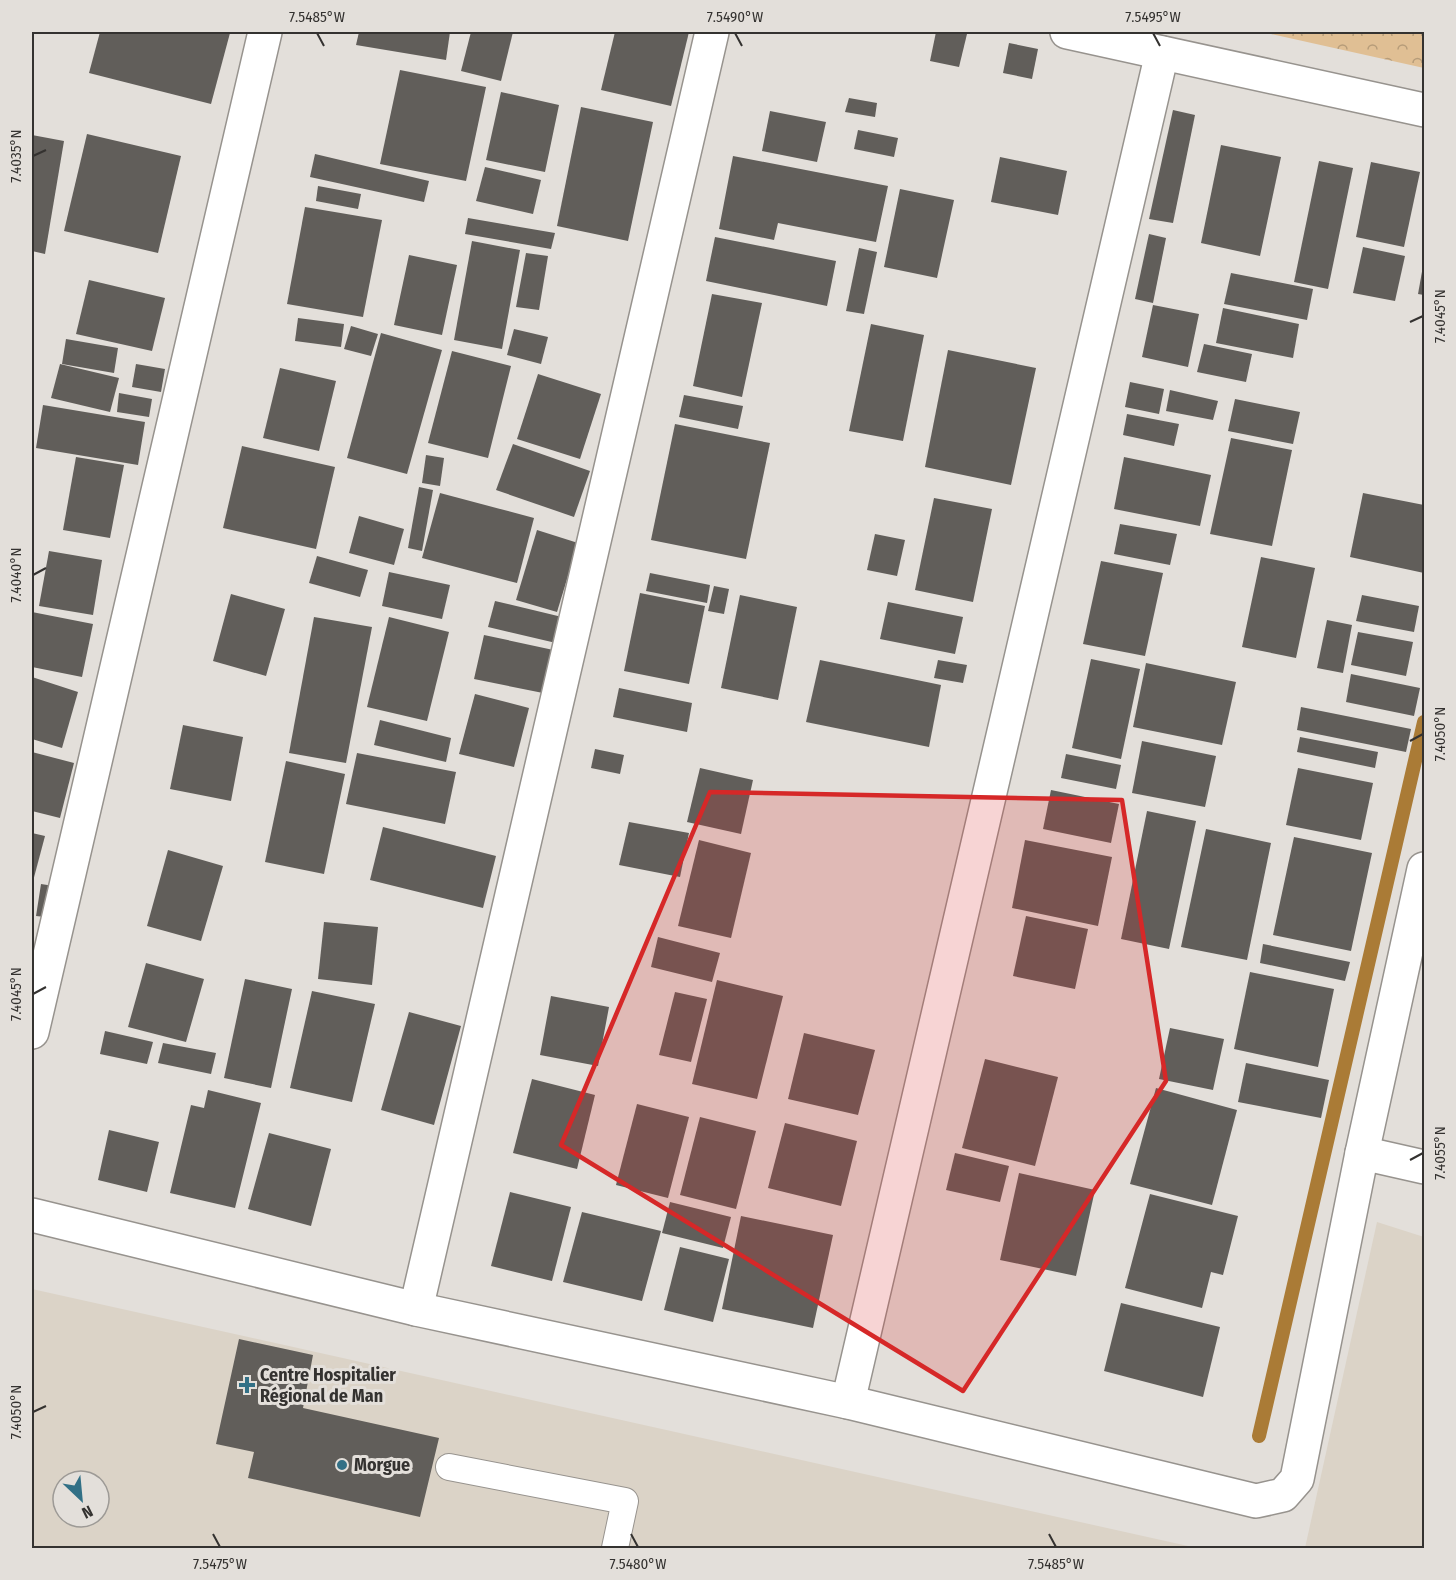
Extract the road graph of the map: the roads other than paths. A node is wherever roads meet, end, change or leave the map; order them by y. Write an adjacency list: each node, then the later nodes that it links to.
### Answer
1 (265, 32): 7 (street)
2 (712, 32): 11 (street)
3 (1067, 32): 4 (street)
4 (1162, 53): 5 (street); 12 (street)
5 (1425, 110)
6 (1425, 869): 8 (street)
7 (32, 1032)
8 (1362, 1153): 9 (street); 12 (street)
9 (1425, 1167)
10 (32, 1215): 11 (street)
11 (416, 1309): 12 (street)
12 (848, 1402)
13 (449, 1467): 14 (lane)
14 (615, 1548)

